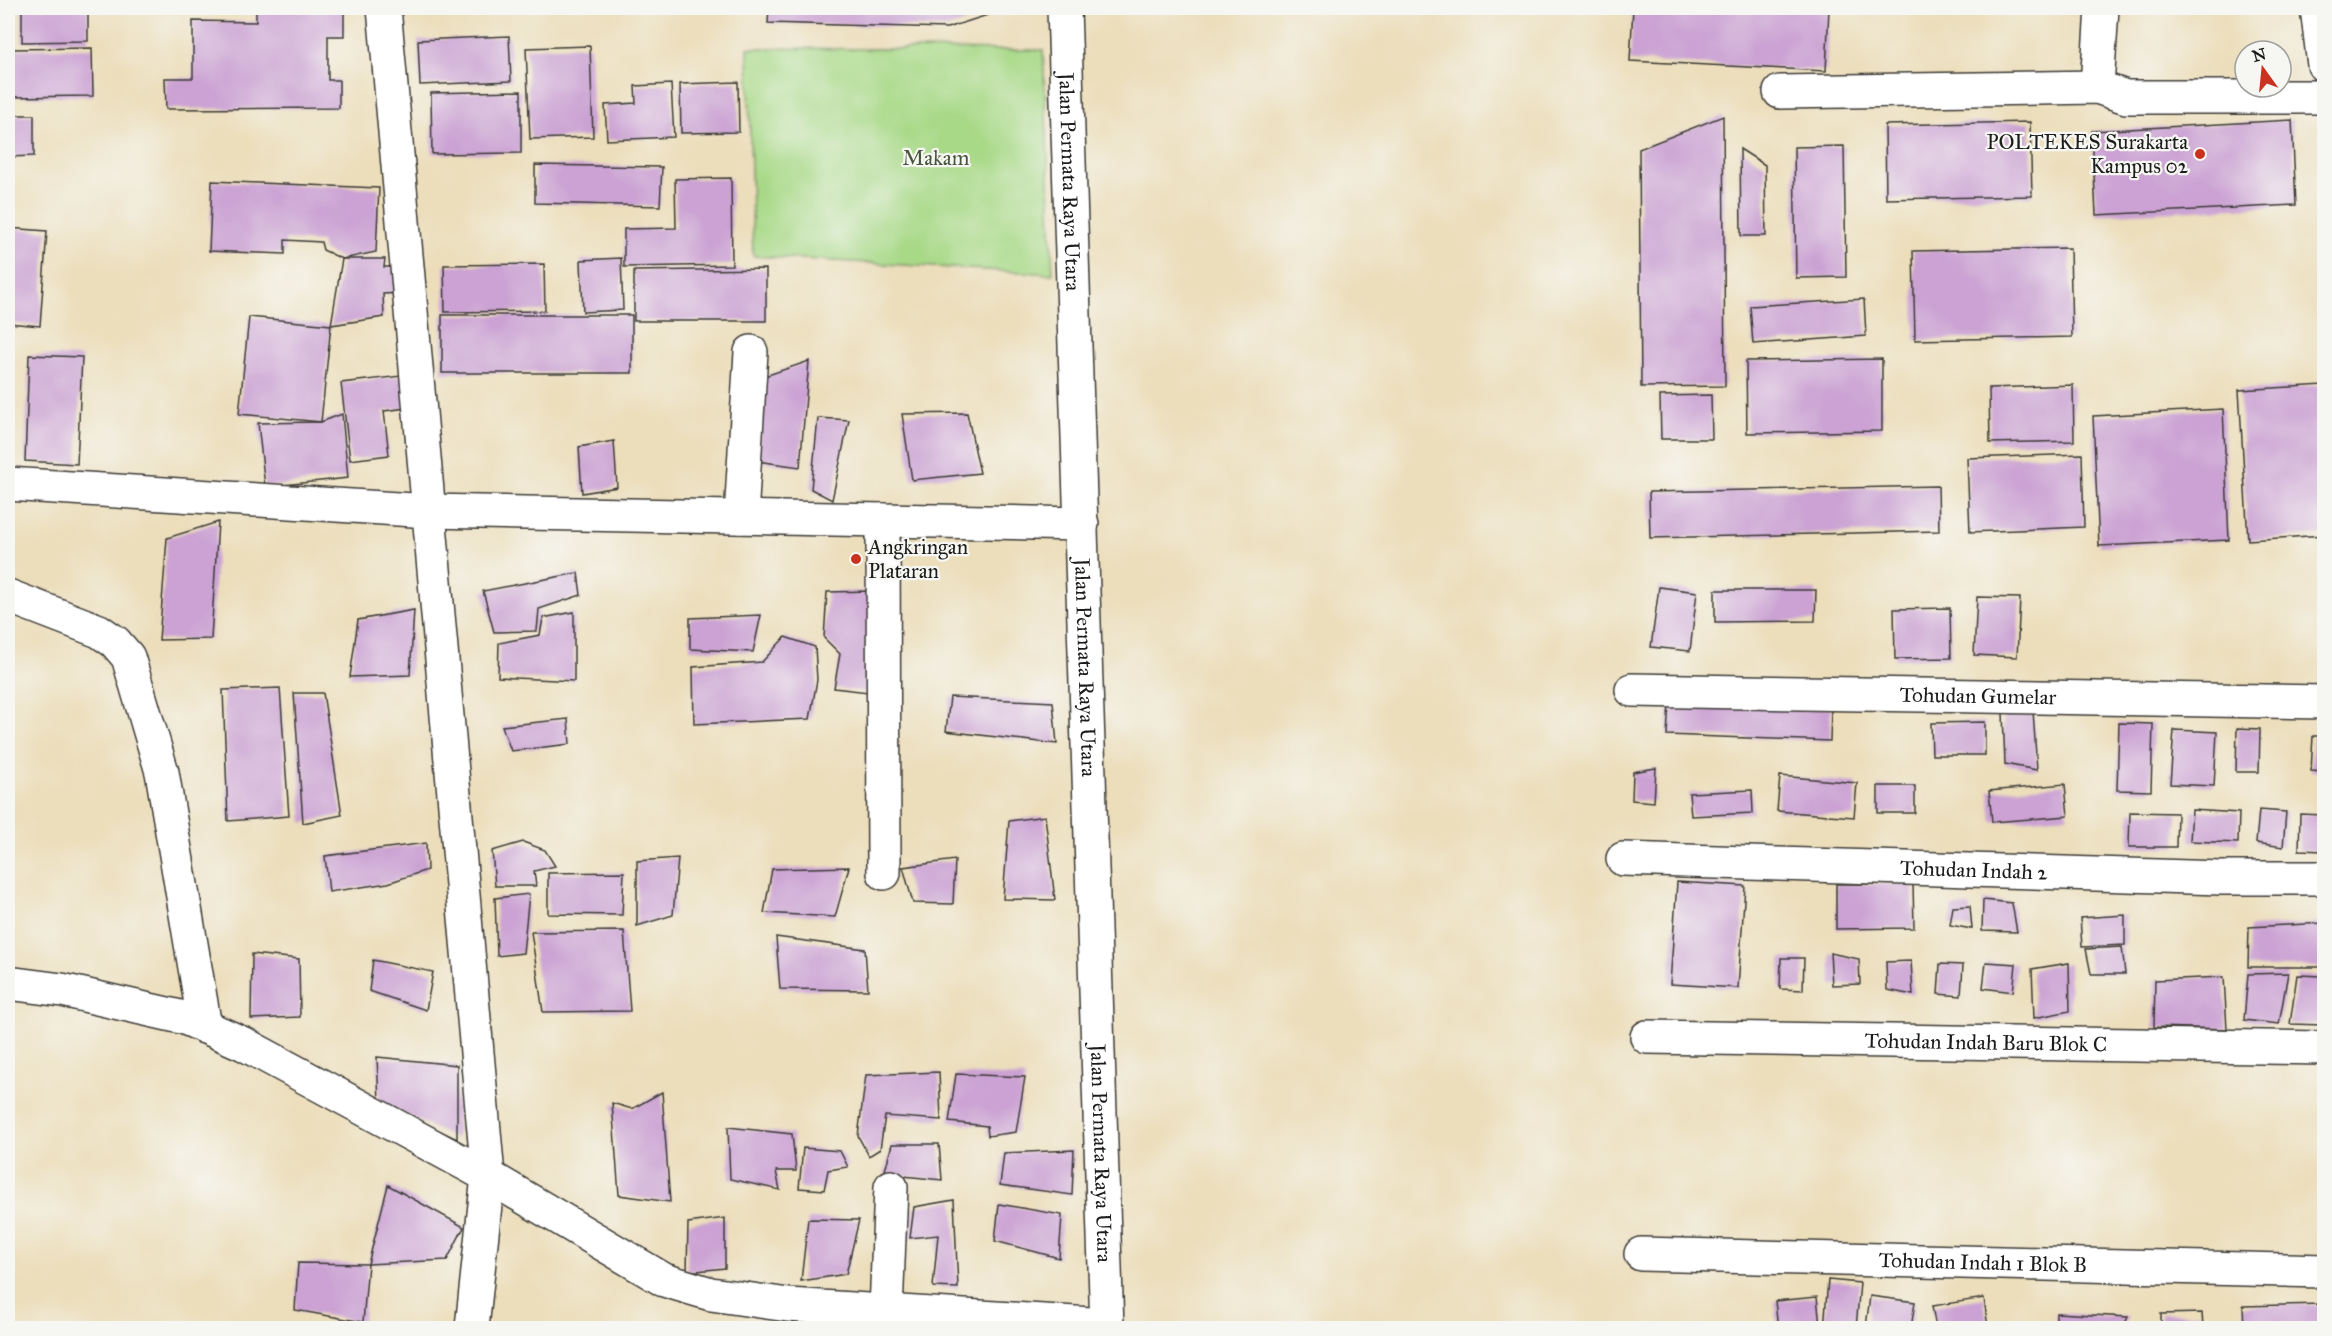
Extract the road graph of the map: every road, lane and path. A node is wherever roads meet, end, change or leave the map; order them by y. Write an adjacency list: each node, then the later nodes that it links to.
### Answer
1 (384, 8): 11 (street)
2 (1064, 8): 14 (street, Jalan Permata Raya Utara)
3 (2102, 8): 6 (street)
4 (2317, 8): 5 (street)
5 (2325, 65)
6 (2097, 87): 7 (street); 8 (street)
7 (1780, 92)
8 (2325, 97)
9 (751, 352): 12 (street)
10 (8, 484): 11 (street)
11 (429, 511): 12 (street); 25 (street)
12 (741, 517): 13 (street)
13 (883, 520): 14 (street); 19 (street)
14 (1082, 524): 30 (street, Jalan Permata Raya Utara)
15 (8, 596): 22 (street)
16 (1632, 690): 17 (street, Tohudan Gumelar)
17 (2325, 702)
18 (1623, 859): 20 (street, Tohudan Indah 2)
19 (884, 873)
20 (2325, 878)
21 (8, 983): 22 (street)
22 (205, 1027): 25 (street)
23 (1647, 1037): 24 (street, Tohudan Indah Baru Blok C)
24 (2325, 1048)
25 (488, 1176): 29 (street); 31 (street)
26 (891, 1187): 29 (street)
27 (1641, 1254): 28 (street, Tohudan Indah 1 Blok B)
28 (2325, 1271)
29 (886, 1311): 30 (street)
30 (1107, 1327)
31 (472, 1329)

